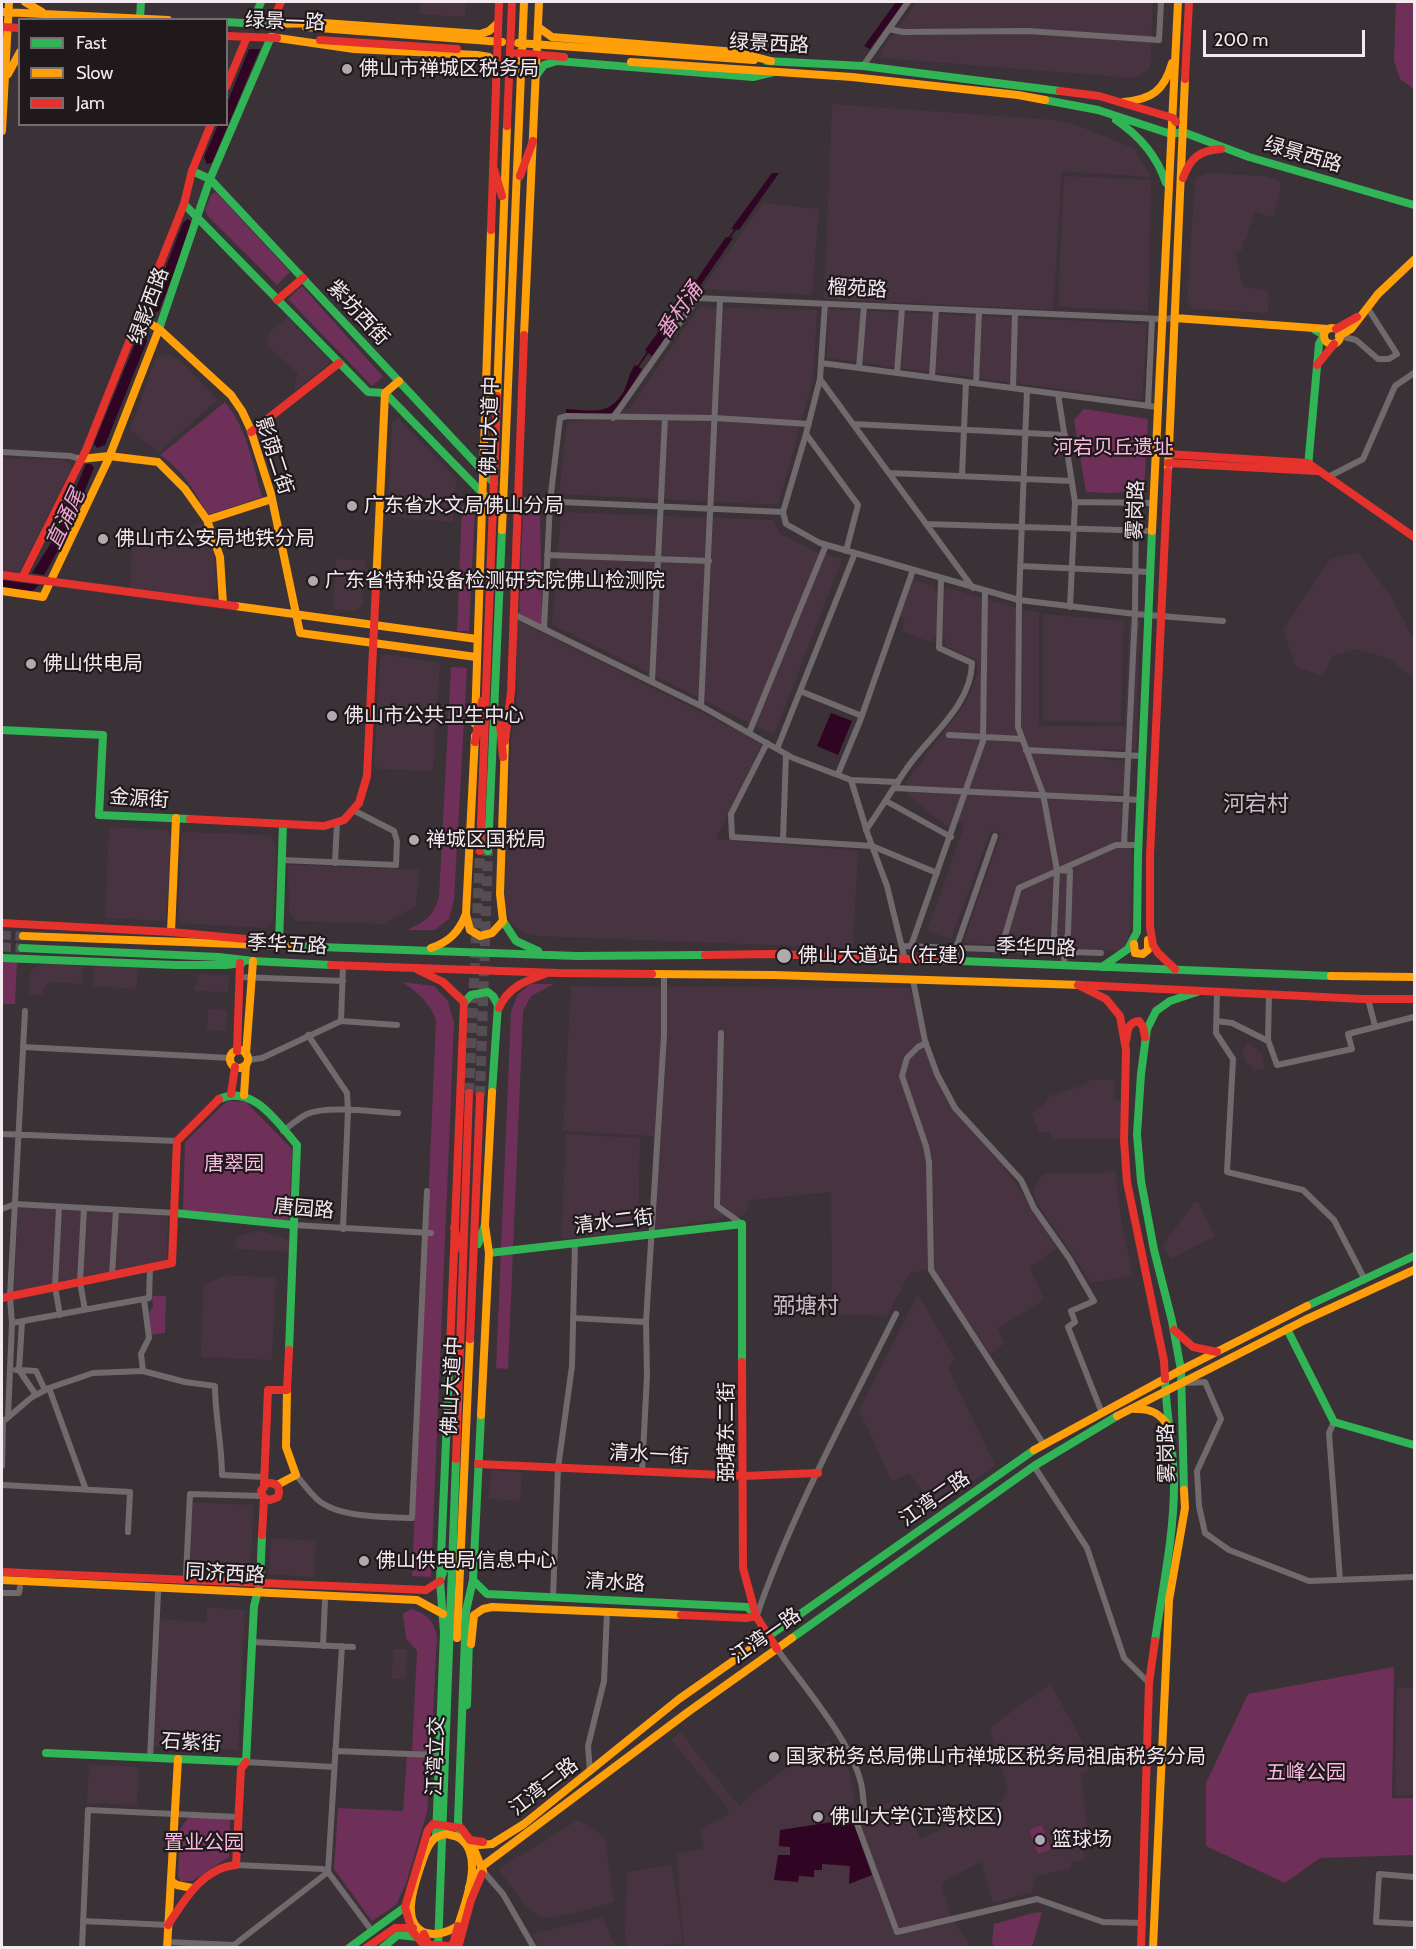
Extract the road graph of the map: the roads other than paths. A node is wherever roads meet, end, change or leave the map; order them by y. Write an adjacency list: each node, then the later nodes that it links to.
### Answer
1 (9, 2): 14 (main road)
2 (25, 2): 15 (main road)
3 (141, 2): 16 (main road)
4 (261, 2): 19 (main road)
5 (281, 2): 20 (main road)
6 (499, 2): 18 (main road, 佛山大道中)
7 (512, 2): 54 (main road, 佛山大道中)
8 (524, 2): 51 (main road, 佛山大道中)
9 (539, 2): 22 (main road)
10 (908, 2): 23 (street)
11 (1161, 2): 23 (street)
12 (1178, 2): 29 (main road, 雾岗路)
13 (1189, 2): 43 (main road, 雾岗路)
14 (5, 12): 15 (main road); 21 (main road)
15 (45, 14): 16 (main road)
16 (140, 18)
17 (228, 22): 19 (main road, 绿景一路)
18 (498, 23): 20 (main road); 33 (main road, 佛山大道中)
19 (252, 24): 20 (main road, 绿景一路)
20 (271, 24): 24 (main road, 绿景一路)
21 (5, 27): 36 (main road)
22 (538, 27): 31 (main road); 35 (main road)
23 (889, 29): 32 (street)
24 (341, 30): 31 (main road, 绿景西路)
25 (228, 36): 26 (main road, 绿景一路)
26 (247, 37): 27 (main road, 绿景一路); 37 (main road)
27 (271, 38): 28 (main road, 绿景一路); 33 (main road); 49 (main road, 绿影西路)
28 (343, 41): 34 (main road, 绿景西路)
29 (1176, 48): 38 (main road); 40 (main road, 雾岗路)
30 (18, 56): 36 (main road)
31 (771, 61): 32 (main road, 绿景西路)
32 (862, 66): 38 (main road, 绿景西路)
33 (497, 67): 47 (main road, 佛山大道中)
34 (774, 72): 35 (main road); 39 (main road, 绿景西路)
35 (536, 76): 45 (main road)
36 (5, 80): 42 (main road)
37 (228, 82)
38 (1118, 102): 40 (main road, 绿景西路)
39 (1098, 110): 44 (main road, 绿景西路); 52 (main road)
40 (1173, 118): 43 (main road); 44 (main road, 雾岗路)
41 (210, 126): 48 (main road, 绿影西路)
42 (2, 131)
43 (1183, 132): 44 (main road, 绿景西路); 46 (main road, 绿景西路); 50 (main road, 雾岗路)
44 (1171, 134): 52 (main road, 雾岗路)
45 (533, 141): 51 (main road); 114 (main road)
46 (1226, 148): 50 (main road); 55 (main road, 绿景西路)
47 (494, 169): 54 (main road); 105 (main road, 佛山大道中)
48 (192, 171): 49 (main road, 紫坊西街); 53 (main road, 绿影西路)
49 (210, 179): 56 (main road, 绿影西路); 58 (main road, 紫坊西街)
50 (1181, 187): 69 (main road, 雾岗路)
51 (516, 188): 164 (main road, 佛山大道中)
52 (1168, 192): 70 (main road, 雾岗路)
53 (184, 204): 56 (main road); 68 (main road, 绿影西路)
54 (504, 205): 111 (main road, 佛山大道中)
55 (1414, 205)
56 (197, 218): 59 (main road); 71 (main road, 绿影西路)
57 (1414, 260): 65 (main road)
58 (303, 278): 59 (main road); 82 (main road, 紫坊西街)
59 (277, 300): 74 (main road)
60 (720, 300): 61 (street, 榴苑路); 90 (street, 榴苑路); 92 (street)
61 (825, 304): 62 (street, 榴苑路); 75 (street)
62 (864, 306): 63 (street, 榴苑路); 77 (street)
63 (902, 308): 64 (street, 榴苑路); 78 (street)
64 (936, 309): 66 (street, 榴苑路); 80 (street)
65 (1364, 310): 72 (main road); 72 (street)
66 (979, 311): 67 (street, 榴苑路); 84 (street)
67 (1015, 313): 70 (street, 榴苑路); 85 (street)
68 (139, 317): 71 (main road, 影荫二街); 102 (main road, 绿影西路)
69 (1174, 318): 70 (street, 榴苑路); 72 (main road); 103 (main road, 雾岗路)
70 (1157, 319): 89 (main road, 雾岗路)
71 (159, 330): 96 (main road, 影荫二街); 101 (main road, 绿影西路)
72 (1332, 332): 73 (main road); 73 (main road); 76 (main road)
73 (1334, 344): 76 (main road)
74 (339, 363): 87 (main road); 96 (main road)
75 (821, 363): 77 (street); 81 (street)
76 (1317, 365): 104 (main road)
77 (859, 368): 78 (street)
78 (897, 373): 80 (street)
79 (1414, 373): 108 (street)
80 (932, 377): 83 (street)
81 (820, 379): 93 (street); 94 (street)
82 (399, 381): 87 (main road); 105 (main road, 紫坊西街)
83 (966, 382): 84 (street); 95 (street)
84 (976, 383): 85 (street)
85 (1013, 388): 86 (street)
86 (1027, 390): 88 (street); 97 (street)
87 (384, 393): 112 (main road); 157 (main road)
88 (1058, 394): 89 (street); 99 (street)
89 (1153, 407): 118 (main road, 雾岗路)
90 (613, 418): 91 (street); 115 (street)
91 (665, 418): 92 (street); 120 (street)
92 (715, 418): 93 (street); 121 (street)
93 (809, 424): 98 (street)
94 (854, 424): 95 (street); 106 (street)
95 (964, 430): 97 (street); 107 (street)
96 (251, 432): 113 (main road, 影荫二街)
97 (1025, 433): 99 (street); 109 (street)
98 (806, 434): 122 (street); 131 (street)
99 (1065, 435): 110 (street)
100 (2, 452): 102 (street)
101 (110, 456): 102 (main road); 123 (main road); 144 (main road, 绿影西路)
102 (81, 459): 142 (main road, 绿影西路)
103 (1168, 459): 104 (main road); 155 (main road, 雾岗路)
104 (1311, 468): 108 (main road)
105 (483, 471): 111 (main road, 紫坊西街); 112 (main road, 佛山大道中)
106 (890, 472): 107 (street); 124 (street)
107 (962, 476): 109 (street)
108 (1328, 477): 129 (main road)
109 (1023, 479): 110 (street); 125 (street)
110 (1072, 481): 116 (street)
111 (494, 483): 119 (main road, 佛山大道中)
112 (482, 493): 119 (main road); 159 (main road, 佛山大道中)
113 (272, 499): 123 (main road); 151 (main road, 影荫二街)
114 (517, 500): 115 (street); 152 (main road)
115 (550, 502): 120 (street); 133 (street)
116 (1075, 502): 117 (street); 126 (street)
117 (1136, 503): 118 (street); 127 (street)
118 (1153, 503): 128 (main road, 雾岗路)
119 (494, 505): 164 (main road, 佛山大道中)
120 (661, 506): 121 (street); 134 (street)
121 (712, 508): 122 (street); 135 (street)
122 (783, 512): 130 (street)
123 (207, 520): 149 (main road)
124 (926, 524): 125 (street); 145 (street)
125 (1022, 525): 126 (street); 136 (street)
126 (1074, 529): 127 (street); 137 (street)
127 (1136, 531): 128 (street); 139 (street)
128 (1152, 531): 140 (main road, 雾岗路)
129 (1414, 537)
130 (826, 545): 131 (street); 170 (street)
131 (846, 550): 132 (street)
132 (855, 553): 138 (street); 166 (street)
133 (547, 555): 134 (street); 158 (street)
134 (658, 559): 135 (street); 165 (street)
135 (709, 561): 167 (street)
136 (1020, 566): 137 (street); 148 (street)
137 (1072, 568): 139 (street); 150 (street)
138 (913, 570): 143 (street); 168 (street)
139 (1135, 571): 140 (street); 153 (street)
140 (1150, 572): 154 (main road, 雾岗路)
141 (2, 575): 142 (main road)
142 (22, 578): 144 (main road)
143 (941, 579): 145 (street); 162 (street)
144 (50, 583): 146 (main road); 149 (main road)
145 (974, 588): 147 (street)
146 (2, 591)
147 (985, 591): 148 (street); 163 (street)
148 (1019, 600): 150 (street); 173 (street)
149 (223, 604): 151 (main road)
150 (1070, 607): 153 (street)
151 (297, 614): 157 (main road); 160 (main road)
152 (513, 614): 158 (street); 181 (main road)
153 (1135, 614): 154 (street); 179 (street)
154 (1148, 615): 155 (street); 180 (main road, 雾岗路)
155 (1161, 616): 156 (street); 209 (main road, 雾岗路)
156 (1223, 621)
157 (373, 624): 159 (main road); 160 (main road)
158 (544, 629): 165 (street)
159 (477, 639): 161 (main road, 佛山大道中)
160 (373, 642): 161 (main road); 189 (main road)
161 (476, 657): 174 (main road, 佛山大道中)
162 (972, 663): 163 (street); 184 (street)
163 (984, 666): 172 (street)
164 (492, 675): 174 (main road); 181 (main road); 200 (main road, 佛山大道中)
165 (652, 682): 167 (street)
166 (800, 691): 168 (street); 176 (street)
167 (701, 706): 170 (street)
168 (862, 716): 182 (street)
169 (2, 730): 190 (main road, 金源街)
170 (749, 733): 175 (street)
171 (949, 735): 172 (street)
172 (983, 737): 173 (street); 185 (street)
173 (1022, 739): 177 (street)
174 (475, 742): 205 (main road)
175 (767, 743): 176 (street); 196 (street)
176 (777, 749): 178 (street)
177 (1026, 750): 179 (street); 186 (street)
178 (786, 754): 182 (street); 196 (street)
179 (1127, 755): 180 (street); 197 (street)
180 (1142, 756): 187 (main road, 雾岗路)
181 (503, 757): 206 (main road)
182 (838, 774): 183 (street)
183 (851, 780): 184 (street); 193 (street)
184 (896, 785): 185 (street); 188 (street)
185 (966, 790): 186 (street); 195 (street)
186 (1043, 794): 187 (street); 203 (street)
187 (1140, 800): 198 (main road, 雾岗路)
188 (886, 801): 193 (street); 195 (street)
189 (353, 810): 191 (main road); 202 (street)
190 (176, 818): 192 (main road, 金源街); 208 (main road)
191 (337, 822): 192 (main road, 金源街); 202 (street)
192 (284, 824): 201 (main road)
193 (866, 831): 199 (street)
194 (995, 836): 218 (street)
195 (951, 837): 204 (street)
196 (783, 840): 199 (street)
197 (1124, 845): 198 (street); 203 (street)
198 (1138, 845): 213 (main road, 雾岗路)
199 (872, 846): 204 (street); 214 (street)
200 (484, 851)
201 (282, 860): 202 (street); 212 (main road)
202 (335, 863)
203 (1058, 870): 211 (street); 211 (street); 219 (street)
204 (937, 873): 215 (street)
205 (466, 914): 206 (main road); 220 (main road)
206 (503, 921): 223 (main road)
207 (3, 923): 208 (main road)
208 (171, 932): 212 (main road)
209 (1148, 934): 213 (main road); 233 (main road)
210 (23, 936): 216 (main road, 季华五路)
211 (1065, 942): 221 (street)
212 (279, 943): 216 (main road)
213 (1134, 944): 231 (main road)
214 (902, 946): 215 (street); 225 (street)
215 (911, 946): 218 (street)
216 (301, 947): 220 (main road, 季华五路)
217 (22, 948): 226 (main road, 季华五路)
218 (956, 948): 219 (street); 227 (street)
219 (1001, 949): 221 (street)
220 (424, 950): 223 (main road, 季华五路)
221 (1065, 952): 222 (street); 230 (street)
222 (1101, 953)
223 (548, 954): 225 (main road, 季华四路)
224 (5, 957): 228 (main road)
225 (905, 960): 227 (main road, 季华四路)
226 (253, 961): 228 (main road); 229 (main road, 季华五路); 237 (main road)
227 (956, 961): 230 (main road, 季华四路)
228 (240, 963): 236 (main road)
229 (343, 965): 232 (main road, 季华五路); 240 (street)
230 (1064, 965): 231 (main road, 季华四路)
231 (1102, 967): 233 (main road, 季华四路)
232 (410, 968): 234 (main road, 季华五路); 247 (main road)
233 (1175, 969): 238 (main road, 季华四路)
234 (550, 972): 235 (main road, 季华四路); 248 (main road)
235 (664, 974): 239 (main road, 季华四路); 288 (street)
236 (239, 977): 237 (street); 262 (main road)
237 (251, 977): 240 (street); 263 (main road)
238 (1414, 978)
239 (913, 980): 241 (main road, 季华四路); 258 (street)
240 (343, 981): 251 (street)
241 (1078, 985): 242 (main road, 季华四路); 261 (main road, 雾岗路)
242 (1200, 991): 243 (main road, 季华四路); 259 (main road, 雾岗路)
243 (1217, 992): 244 (main road, 季华四路); 252 (street)
244 (1269, 994): 245 (main road, 季华四路); 257 (street)
245 (1368, 999): 246 (main road, 季华四路); 254 (street)
246 (1414, 999)
247 (464, 1003): 248 (main road); 285 (main road)
248 (499, 1008): 284 (main road)
249 (25, 1011): 260 (street)
250 (1414, 1017): 254 (street)
251 (341, 1021): 253 (street); 256 (street)
252 (1216, 1021): 257 (street); 297 (street)
253 (397, 1025)
254 (1375, 1026): 257 (street)
255 (721, 1033): 282 (street)
256 (309, 1035): 263 (street); 269 (street)
257 (1268, 1041)
258 (926, 1043): 323 (street); 327 (street)
259 (1145, 1043): 261 (main road); 309 (main road, 雾岗路)
260 (23, 1047): 262 (street); 273 (street)
261 (1125, 1048): 316 (main road, 雾岗路)
262 (234, 1054): 263 (main road); 264 (main road)
263 (247, 1060): 264 (main road); 267 (main road)
264 (235, 1067): 266 (main road)
265 (469, 1093): 291 (main road, 佛山大道中)
266 (231, 1094): 267 (main road); 274 (main road)
267 (244, 1095): 271 (main road)
268 (480, 1096): 292 (main road, 佛山大道中)
269 (348, 1110): 270 (street); 271 (street); 286 (street)
270 (398, 1113)
271 (283, 1131): 283 (main road)
272 (2, 1134): 273 (street)
273 (19, 1134): 274 (street); 276 (street)
274 (177, 1141): 281 (main road)
275 (427, 1191): 287 (street)
276 (15, 1204): 277 (street, 唐园路); 279 (street); 300 (street)
277 (59, 1207): 278 (street, 唐园路); 299 (street)
278 (84, 1208): 280 (street, 唐园路); 298 (street)
279 (2, 1209)
280 (116, 1210): 281 (street, 唐园路); 296 (street)
281 (175, 1213): 283 (main road, 唐园路); 294 (main road)
282 (742, 1224): 288 (main road, 清水二街); 336 (main road, 弼塘东二街)
283 (294, 1225): 286 (street, 唐园路); 319 (main road)
284 (485, 1225): 290 (main road); 292 (main road)
285 (454, 1228): 291 (main road); 352 (main road)
286 (344, 1229): 287 (street, 唐园路)
287 (428, 1233): 335 (street)
288 (652, 1234): 289 (main road, 清水二街); 307 (street)
289 (574, 1244): 290 (main road, 清水二街); 305 (street)
290 (489, 1252): 329 (main road)
291 (463, 1256): 343 (main road, 佛山大道中)
292 (474, 1256): 346 (main road, 佛山大道中)
293 (1414, 1256): 297 (main road, 江湾二路)
294 (150, 1268): 296 (main road); 301 (street)
295 (1414, 1270): 310 (main road)
296 (112, 1275): 298 (main road)
297 (1365, 1280): 311 (main road, 江湾二路)
298 (80, 1282): 299 (main road); 302 (street)
299 (55, 1287): 300 (main road); 304 (street)
300 (6, 1297): 308 (street)
301 (146, 1299): 302 (street); 314 (street)
302 (85, 1310): 304 (street)
303 (896, 1314): 334 (street)
304 (60, 1315): 306 (street)
305 (573, 1318): 307 (street); 332 (street)
306 (22, 1322): 308 (street); 313 (street)
307 (646, 1322): 333 (street)
308 (12, 1323): 312 (street)
309 (1173, 1329): 311 (main road); 315 (main road, 雾岗路)
310 (1287, 1329): 317 (main road); 325 (main road)
311 (1217, 1352): 315 (main road, 江湾二路)
312 (10, 1370): 313 (street); 324 (street)
313 (19, 1370): 318 (street); 321 (street)
314 (143, 1371): 318 (street); 337 (street)
315 (1181, 1371): 316 (main road, 江湾二路); 317 (main road, 雾岗路)
316 (1164, 1379): 320 (main road, 雾岗路); 323 (main road, 江湾二路)
317 (1182, 1384): 320 (main road); 350 (street); 429 (main road, 雾岗路)
318 (47, 1389): 321 (street); 340 (street)
319 (286, 1390): 335 (main road); 337 (main road)
320 (1165, 1392): 322 (main road); 326 (main road, 雾岗路)
321 (36, 1395): 324 (street)
322 (1129, 1410): 326 (main road); 331 (main road)
323 (1102, 1413): 327 (main road, 江湾二路)
324 (4, 1419): 330 (street)
325 (1334, 1422): 328 (main road); 350 (street)
326 (1171, 1430): 382 (main road, 雾岗路)
327 (1044, 1445): 373 (main road, 江湾二路)
328 (1414, 1445)
329 (478, 1464): 332 (main road, 清水一街); 349 (main road)
330 (2, 1466)
331 (1034, 1466): 379 (main road, 江湾一路); 382 (street)
332 (558, 1467): 333 (main road, 清水一街); 361 (street)
333 (642, 1472): 336 (main road, 清水一街)
334 (818, 1473): 336 (main road, 清水一街); 371 (street)
335 (296, 1475): 339 (main road)
336 (744, 1476): 371 (main road, 弼塘东二街)
337 (264, 1481): 339 (main road); 341 (main road)
338 (2, 1485): 340 (street)
339 (277, 1485): 341 (main road)
340 (86, 1490): 342 (street)
341 (264, 1497): 345 (street); 351 (main road)
342 (128, 1532)
343 (452, 1546): 352 (main road); 381 (main road, 佛山大道中)
344 (2, 1571): 345 (main road); 351 (main road, 同济西路)
345 (186, 1575): 351 (main road)
346 (459, 1577): 367 (main road); 381 (main road, 佛山大道中)
347 (1414, 1577): 350 (street)
348 (4, 1580): 353 (main road, 同济西路); 356 (main road)
349 (473, 1580): 361 (main road, 清水路); 367 (main road)
350 (1340, 1580)
351 (260, 1581): 354 (main road, 同济西路); 354 (main road); 360 (main road)
352 (440, 1581): 354 (main road, 同济西路); 369 (main road)
353 (96, 1585): 355 (main road, 同济西路); 357 (main road)
354 (352, 1585)
355 (125, 1586): 357 (main road); 360 (main road, 同济西路)
356 (20, 1587): 357 (main road); 358 (street)
357 (109, 1591): 359 (main road)
358 (2, 1593)
359 (158, 1593): 360 (main road); 386 (street)
360 (258, 1595): 362 (main road); 363 (main road, 同济西路); 374 (main road)
361 (553, 1597): 364 (main road, 清水路); 366 (main road)
362 (325, 1600): 363 (main road); 376 (street)
363 (417, 1600): 369 (main road, 同济西路)
364 (608, 1600): 365 (main road, 清水路); 368 (main road)
365 (673, 1603): 370 (main road); 371 (main road, 清水路)
366 (552, 1610): 368 (main road); 375 (main road)
367 (466, 1611): 372 (main road)
368 (608, 1613): 370 (main road); 390 (street)
369 (443, 1614): 380 (main road)
370 (672, 1615): 371 (main road)
371 (756, 1616): 373 (main road, 弼塘东二街)
372 (465, 1625): 375 (main road); 381 (main road)
373 (768, 1636): 379 (main road, 弼塘东二街); 390 (main road, 江湾二路)
374 (253, 1642): 376 (street); 388 (main road)
375 (471, 1644): 395 (main road)
376 (323, 1646): 377 (street)
377 (342, 1646): 378 (street); 383 (street)
378 (353, 1647)
379 (777, 1649): 391 (main road, 江湾一路); 412 (street)
380 (443, 1660): 381 (main road); 385 (main road)
381 (453, 1676): 394 (main road); 395 (main road); 424 (main road); 425 (main road, 江湾立交)
382 (1149, 1683): 412 (main road, 雾岗路)
383 (335, 1751): 385 (street); 389 (street)
384 (46, 1753): 386 (main road, 石紫街)
385 (435, 1755): 394 (main road)
386 (150, 1758): 387 (main road, 石紫街)
387 (178, 1759): 388 (main road, 石紫街); 392 (main road)
388 (246, 1762): 389 (street, 石紫街); 393 (main road)
389 (334, 1767): 403 (street)
390 (590, 1773): 397 (main road, 江湾二路); 400 (main road)
391 (589, 1787): 397 (main road, 江湾一路); 402 (main road)
392 (175, 1814): 393 (street); 405 (main road); 411 (street)
393 (238, 1817): 401 (main road)
394 (434, 1818): 395 (main road); 396 (main road); 398 (main road)
395 (460, 1822): 396 (main road); 399 (main road); 400 (main road)
396 (428, 1830): 410 (main road)
397 (517, 1834): 400 (main road); 406 (main road)
398 (436, 1837): 399 (main road); 410 (main road)
399 (460, 1838): 400 (main road)
400 (469, 1843): 402 (main road); 406 (main road)
401 (236, 1865): 403 (street); 407 (main road)
402 (483, 1871): 418 (main road); 427 (street)
403 (328, 1872): 416 (street); 420 (street)
404 (1414, 1876): 413 (street)
405 (171, 1881): 407 (main road); 408 (main road)
406 (469, 1887): 415 (main road)
407 (192, 1888): 409 (main road)
408 (170, 1900): 409 (main road); 414 (main road)
409 (182, 1904): 414 (main road)
410 (408, 1908): 416 (main road); 417 (main road); 422 (main road)
411 (83, 1921): 414 (street); 421 (street)
412 (1143, 1923): 428 (main road, 雾岗路)
413 (1414, 1924)
414 (168, 1925): 419 (main road)
415 (458, 1926): 417 (main road); 426 (main road)
416 (372, 1930): 422 (main road)
417 (423, 1940): 418 (main road); 422 (main road); 423 (main road)
418 (459, 1944)
419 (167, 1945): 420 (street)
420 (235, 1946)
421 (82, 1947)
422 (358, 1947)
423 (382, 1947)
424 (438, 1947)
425 (444, 1947)
426 (452, 1947)
427 (534, 1947)
428 (1141, 1947)
429 (1153, 1947)

